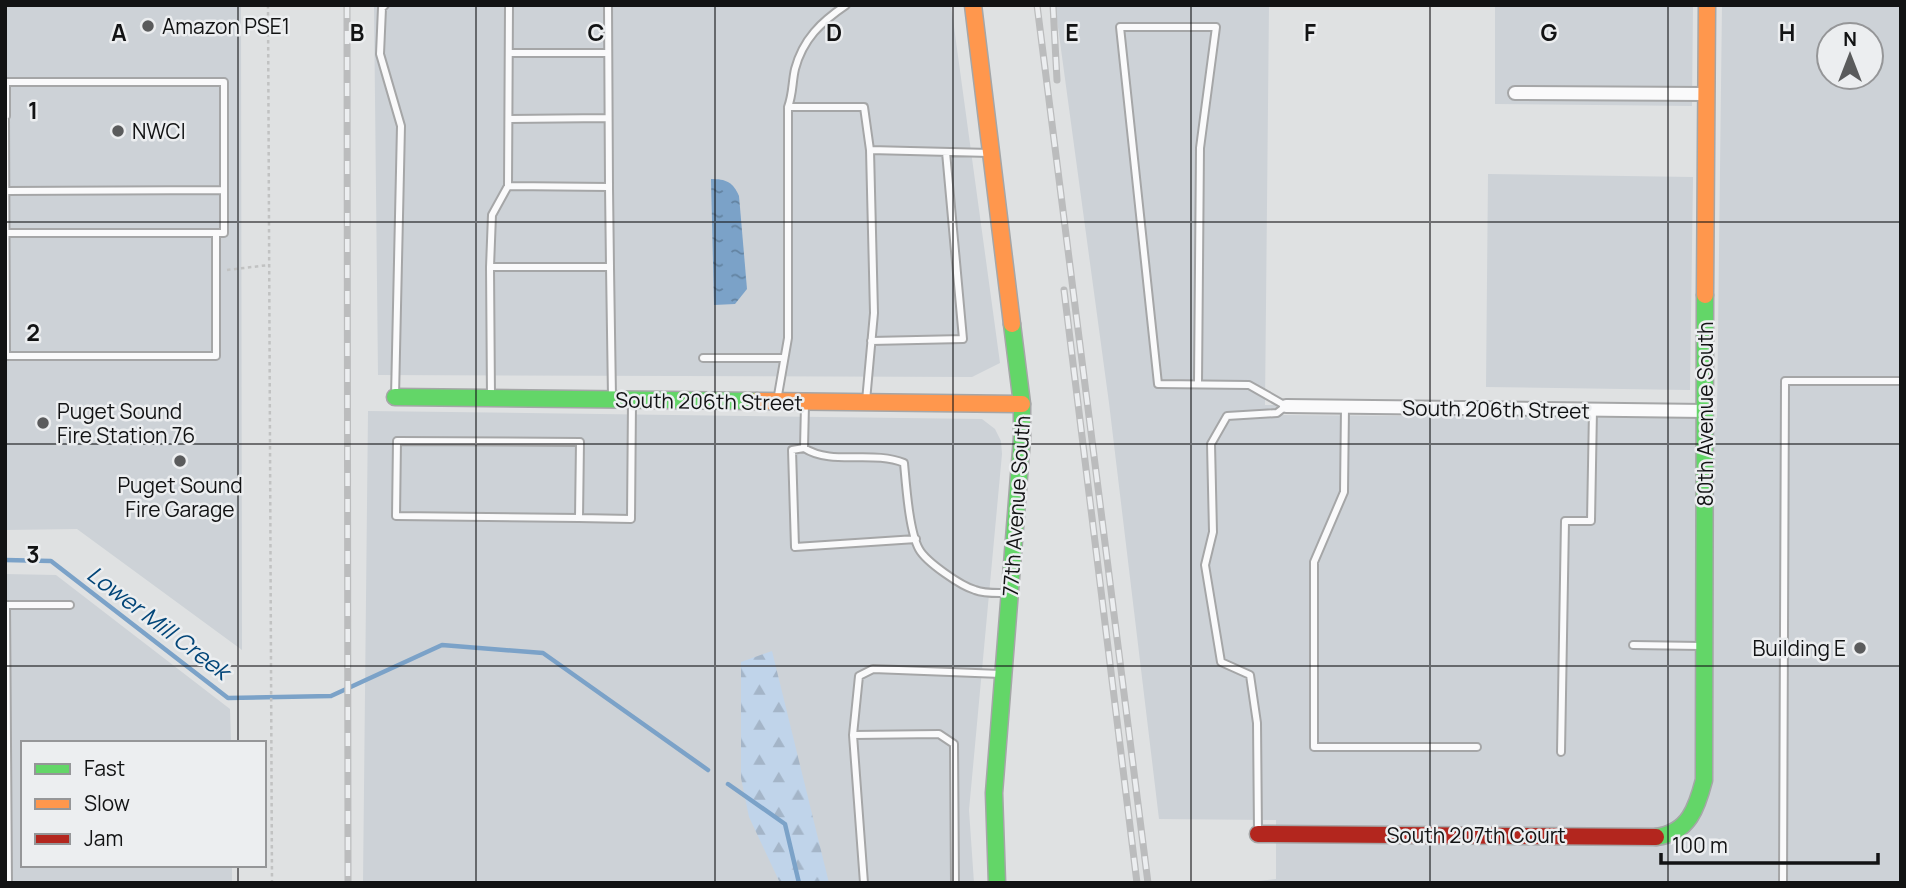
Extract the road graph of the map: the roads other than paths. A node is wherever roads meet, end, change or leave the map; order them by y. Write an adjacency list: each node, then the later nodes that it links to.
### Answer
1 (386, 5): 32 (lane)
2 (509, 5): 7 (lane)
3 (608, 5): 8 (lane)
4 (846, 5): 11 (lane)
5 (973, 5): 17 (street, 77th Avenue South)
6 (1707, 5): 10 (street, 80th Avenue South)
7 (509, 53): 8 (lane); 14 (lane)
8 (608, 53): 13 (lane)
9 (1515, 93): 10 (street)
10 (1706, 94): 43 (street, 80th Avenue South)
11 (788, 107): 15 (lane); 29 (lane)
12 (6, 116): 20 (lane); 21 (lane)
13 (608, 118): 14 (lane); 19 (lane)
14 (509, 119): 18 (lane)
15 (870, 150): 16 (lane); 27 (lane)
16 (946, 152): 17 (lane); 27 (lane)
17 (991, 153): 39 (street, 77th Avenue South)
18 (508, 186): 19 (lane); 24 (lane)
19 (609, 187): 25 (lane)
20 (224, 190): 21 (lane); 23 (lane)
21 (6, 191): 22 (lane)
22 (6, 233): 23 (lane); 26 (lane)
23 (216, 233): 26 (lane)
24 (490, 267): 25 (lane); 33 (lane)
25 (610, 267): 34 (lane)
26 (6, 304)
27 (871, 341): 38 (lane)
28 (703, 358): 29 (lane)
29 (784, 358): 36 (lane)
30 (1901, 381): 62 (lane)
31 (1198, 384): 31 (lane); 40 (lane)
32 (395, 397): 33 (street, South 206th Street)
33 (491, 398): 34 (street, South 206th Street)
34 (612, 399): 35 (street, South 206th Street)
35 (632, 400): 36 (street, South 206th Street); 45 (lane)
36 (776, 401): 37 (street, South 206th Street)
37 (805, 402): 38 (street, South 206th Street); 44 (lane)
38 (866, 402): 39 (street, South 206th Street)
39 (1022, 404): 47 (street, 77th Avenue South)
40 (1286, 406): 41 (street, South 206th Street); 57 (lane)
41 (1345, 407): 42 (street, South 206th Street); 54 (lane)
42 (1593, 410): 43 (street, South 206th Street); 55 (lane)
43 (1705, 411): 50 (street, 80th Avenue South)
44 (804, 448): 46 (lane); 46 (lane)
45 (579, 519): 45 (lane)
46 (916, 539): 47 (lane)
47 (1010, 593): 51 (street, 77th Avenue South)
48 (70, 605): 52 (lane)
49 (1633, 646): 50 (lane)
50 (1703, 646): 56 (street, 80th Avenue South)
51 (1003, 674): 53 (lane); 61 (street, 77th Avenue South)
52 (6, 676): 58 (lane)
53 (853, 734): 59 (lane); 60 (lane)
54 (1477, 747)
55 (1561, 752)
56 (1689, 821): 57 (street, South 207th Court)
57 (1258, 834)
58 (8, 883)
59 (864, 883)
60 (955, 883)
61 (997, 883)
62 (1783, 883)

